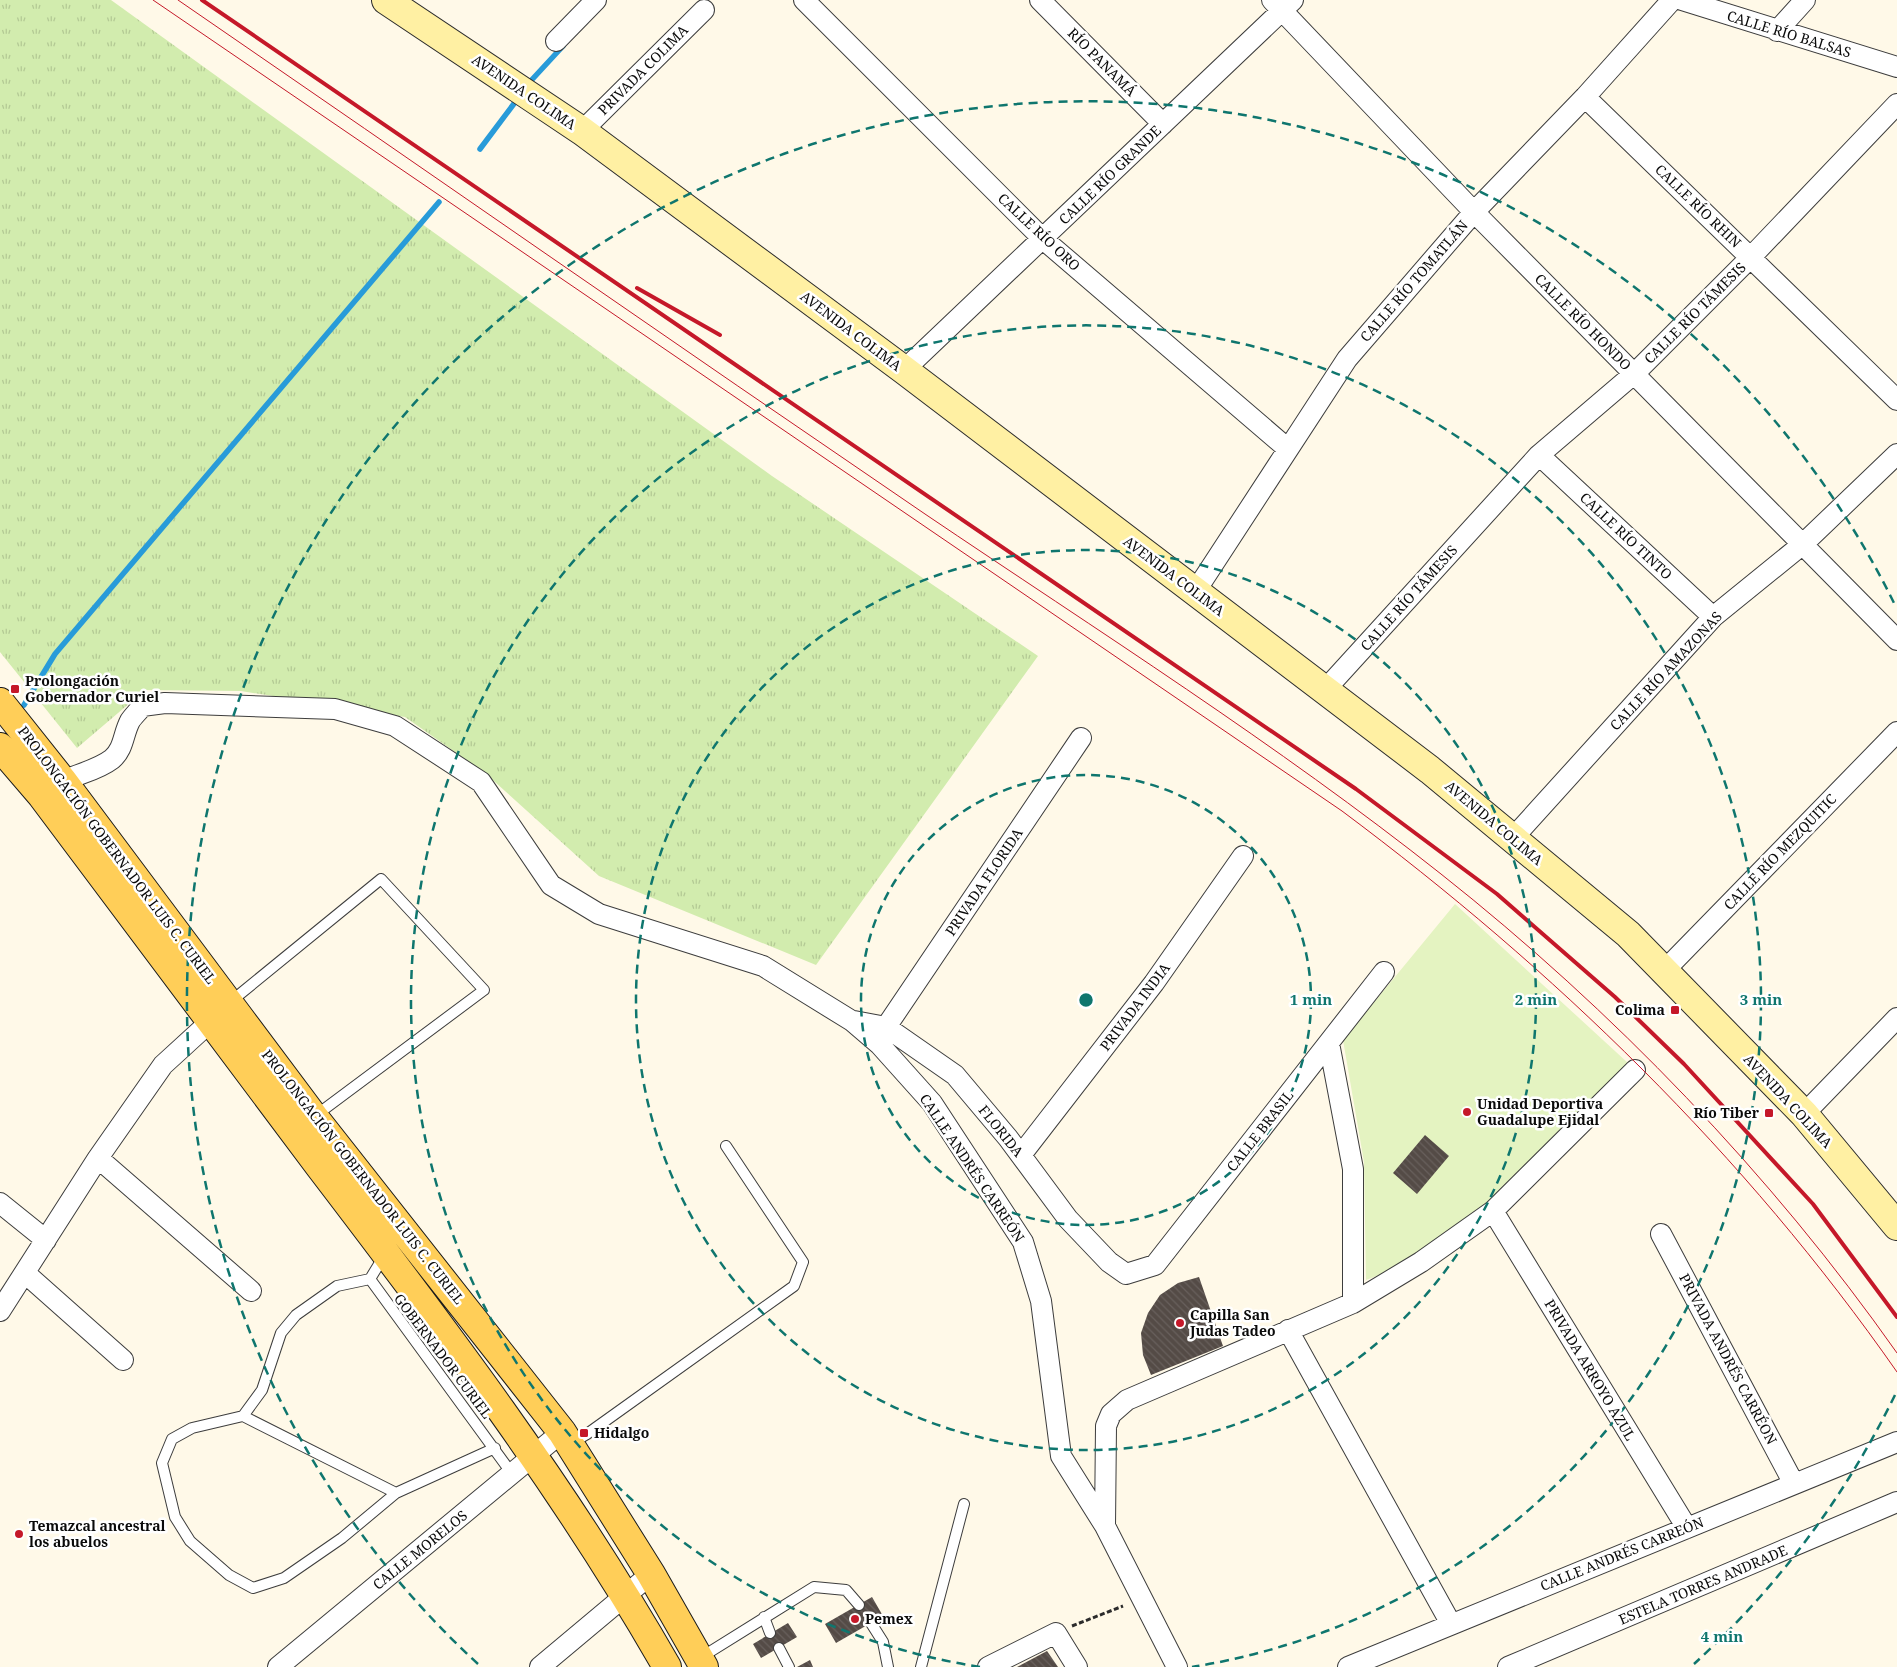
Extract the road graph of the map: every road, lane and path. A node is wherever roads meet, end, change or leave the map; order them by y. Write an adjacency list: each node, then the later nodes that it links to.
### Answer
1 (386, 0): 16 (street, AVENIDA COLIMA)
2 (596, 0): 11 (street)
3 (804, 0): 18 (street, CALLE RÍO ORO)
4 (1040, 0): 15 (street, RÍO PANAMÁ)
5 (1672, 0): 13 (street, CALLE RÍO TOMATLÁN)
6 (1682, 0): 10 (street, CALLE RÍO BALSAS)
7 (1805, 0): 10 (street)
8 (1282, 3): 15 (street, CALLE RÍO GRANDE); 17 (street, CALLE RÍO HONDO)
9 (704, 10): 16 (street, PRIVADA COLIMA)
10 (1777, 31): 12 (street, CALLE RÍO BALSAS)
11 (556, 42)
12 (1897, 67)
13 (1585, 97): 17 (street, CALLE RÍO TOMATLÁN); 19 (street, CALLE RÍO RHIN)
14 (1897, 104): 19 (street, CALLE RÍO TÁMESIS)
15 (1164, 124): 18 (street, CALLE RÍO GRANDE)
16 (582, 131): 20 (street, AVENIDA COLIMA)
17 (1474, 212): 21 (street, CALLE RÍO HONDO); 23 (street, CALLE RÍO TOMATLÁN)
18 (1043, 239): 20 (street, CALLE RÍO GRANDE); 23 (street, CALLE RÍO ORO)
19 (1751, 257): 21 (street, CALLE RÍO TÁMESIS); 22 (street, CALLE RÍO RHIN)
20 (904, 370): 27 (street, AVENIDA COLIMA)
21 (1635, 373): 25 (street, CALLE RÍO TÁMESIS); 26 (street, CALLE RÍO HONDO)
22 (1897, 400)
23 (1288, 450): 27 (street, CALLE RÍO TOMATLÁN)
24 (1897, 454): 26 (street, CALLE RÍO AMAZONAS)
25 (1539, 455): 28 (street, CALLE RÍO TINTO); 30 (street, CALLE RÍO TÁMESIS)
26 (1803, 544): 28 (street, CALLE RÍO AMAZONAS); 29 (street, CALLE RÍO HONDO)
27 (1195, 592): 30 (street, AVENIDA COLIMA)
28 (1713, 617): 36 (street, CALLE RÍO AMAZONAS)
29 (1897, 640)
30 (1324, 691): 36 (street, AVENIDA COLIMA)
31 (0, 702): 35 (main road, PROLONGACIÓN GOBERNADOR LUIS C. CURIEL)
32 (1897, 732): 39 (street, CALLE RÍO MEZQUITIC)
33 (1081, 738): 44 (street, PRIVADA FLORIDA)
34 (0, 747): 35 (main road, PROLONGACIÓN GOBERNADOR LUIS C. CURIEL)
35 (52, 788): 40 (main road, PROLONGACIÓN GOBERNADOR LUIS C. CURIEL); 42 (street, CALLE ANDRÉS CARREÓN); 43 (main road, PROLONGACIÓN GOBERNADOR LUIS C. CURIEL)
36 (1512, 839): 39 (street, AVENIDA COLIMA)
37 (1243, 856): 50 (street, PRIVADA INDIA)
38 (1384, 972): 45 (street, CALLE BRASIL)
39 (1663, 972): 47 (street, AVENIDA COLIMA)
40 (229, 1002): 48 (main road, PROLONGACIÓN GOBERNADOR LUIS C. CURIEL); 48 (lane)
41 (1897, 1018): 47 (street)
42 (852, 1021): 44 (street, FLORIDA); 76 (street, CALLE ANDRÉS CARREÓN)
43 (210, 1022): 51 (street); 57 (main road, PROLONGACIÓN GOBERNADOR LUIS C. CURIEL)
44 (886, 1027): 50 (street, FLORIDA)
45 (1329, 1043): 59 (street, CALLE BRASIL); 62 (street)
46 (1635, 1070): 53 (street)
47 (1804, 1114): 54 (street, AVENIDA COLIMA)
48 (314, 1117): 67 (main road, PROLONGACIÓN GOBERNADOR LUIS C. CURIEL)
49 (726, 1146): 67 (lane)
50 (1021, 1155): 59 (street, FLORIDA)
51 (98, 1158): 56 (street); 61 (street)
52 (0, 1203): 56 (street)
53 (1493, 1211): 62 (street); 77 (street, PRIVADA ARROYO AZUL)
54 (1897, 1226)
55 (1661, 1234): 72 (street, PRIVADA ANDRÉS CARRÉON)
56 (46, 1240): 58 (street)
57 (386, 1253): 60 (lane); 70 (main road, PROLONGACIÓN GOBERNADOR LUIS C. CURIEL)
58 (25, 1273): 63 (street); 65 (street)
59 (1126, 1274)
60 (370, 1279): 66 (lane); 69 (lane, GOBERNADOR CURIEL)
61 (251, 1290)
62 (1353, 1303): 64 (street)
63 (0, 1311)
64 (1288, 1330): 76 (street); 84 (street)
65 (122, 1360)
66 (243, 1416): 73 (lane); 73 (lane)
67 (566, 1438): 70 (street, CALLE MORELOS); 78 (main road, PROLONGACIÓN GOBERNADOR LUIS C. CURIEL)
68 (1897, 1442): 72 (street, CALLE ANDRÉS CARREÓN)
69 (495, 1448): 71 (lane, GOBERNADOR CURIEL); 73 (lane)
70 (535, 1456): 71 (street, CALLE MORELOS); 79 (main road, PROLONGACIÓN GOBERNADOR LUIS C. CURIEL)
71 (513, 1474): 89 (street, CALLE MORELOS)
72 (1794, 1484): 77 (street, CALLE ANDRÉS CARREÓN)
73 (396, 1493)
74 (1897, 1502): 99 (street, ESTELA TORRES ANDRADE)
75 (964, 1504): 94 (lane)
76 (1105, 1526): 97 (street, CALLE ANDRÉS CARREÓN)
77 (1687, 1528): 84 (street, CALLE ANDRÉS CARREÓN)
78 (651, 1574): 79 (street); 88 (main road, PROLONGACIÓN GOBERNADOR LUIS C. CURIEL)
79 (626, 1595): 90 (street); 91 (main road, PROLONGACIÓN GOBERNADOR LUIS C. CURIEL)
80 (860, 1605): 82 (lane)
81 (1123, 1606): 86 (path)
82 (764, 1617): 85 (lane); 88 (lane)
83 (871, 1623): 93 (lane)
84 (1451, 1624): 98 (street, CALLE ANDRÉS CARREÓN)
85 (770, 1633)
86 (1056, 1633): 95 (street); 96 (street)
87 (779, 1648): 92 (lane)
88 (702, 1663)
89 (278, 1667)
90 (540, 1667)
91 (667, 1667)
92 (790, 1667)
93 (888, 1667)
94 (921, 1667)
95 (988, 1667)
96 (1076, 1667)
97 (1177, 1667)
98 (1348, 1667)
99 (1508, 1667)

